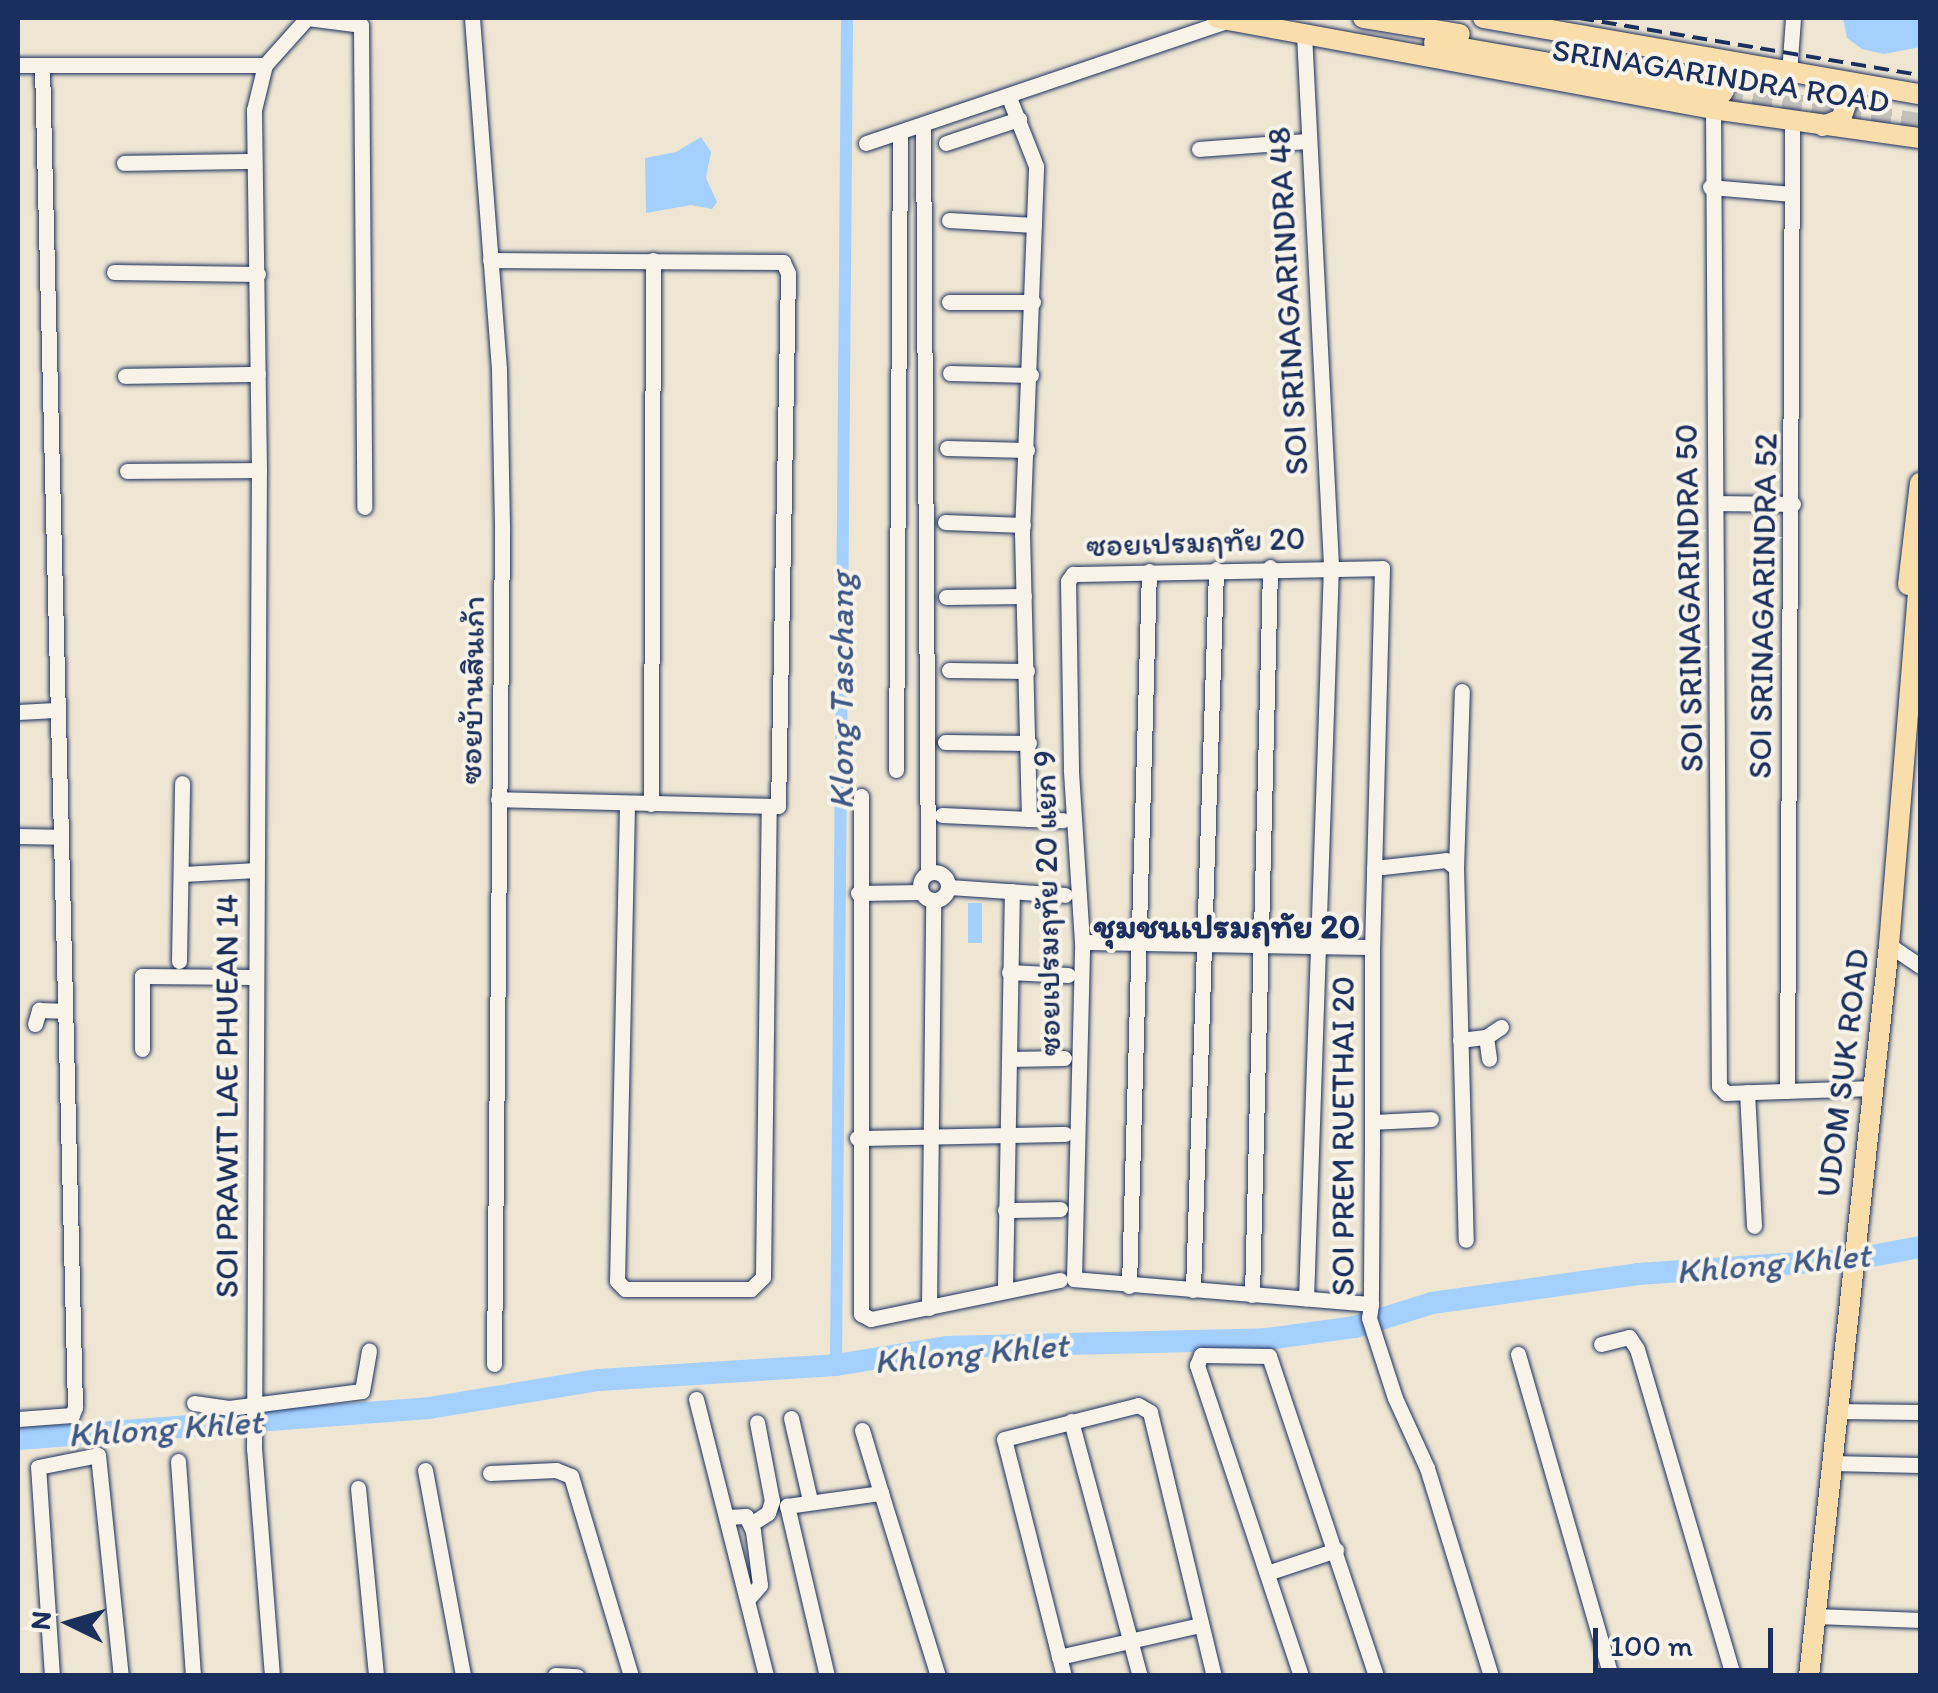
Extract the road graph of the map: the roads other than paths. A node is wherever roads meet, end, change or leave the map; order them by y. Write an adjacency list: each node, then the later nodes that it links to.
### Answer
1 (307, 18): 10 (street); 50 (street)
2 (472, 18): 33 (street, ซอยบ้านสินเก้า)
3 (1284, 18): 14 (main road, SRINAGARINDRA ROAD)
4 (1364, 18): 14 (main road, SRINAGARINDRA ROAD)
5 (1484, 18): 12 (main road, SRINAGARINDRA ROAD)
6 (1794, 18): 12 (street)
7 (1224, 19): 8 (main road, SRINAGARINDRA ROAD); 16 (street)
8 (1304, 34): 14 (main road, SRINAGARINDRA ROAD); 22 (street, SOI SRINAGARINDRA 48)
9 (18, 65): 11 (street)
10 (264, 65): 11 (street); 27 (street, SOI PRAWIT LAE PHUEAN 14)
11 (42, 66): 65 (street)
12 (1789, 73): 13 (main road, SRINAGARINDRA ROAD)
13 (1826, 79): 15 (main road, SRINAGARINDRA ROAD); 20 (main road)
14 (1720, 94): 18 (main road, SRINAGARINDRA ROAD); 29 (street, SOI SRINAGARINDRA 50)
15 (1920, 94)
16 (1008, 95): 17 (street); 19 (street)
17 (1019, 119): 24 (street); 32 (street)
18 (1792, 122): 20 (main road, SRINAGARINDRA ROAD); 30 (street, SOI SRINAGARINDRA 52)
19 (922, 124): 21 (street); 84 (street)
20 (1823, 126): 23 (main road, SRINAGARINDRA ROAD)
21 (900, 133): 25 (street); 69 (street)
22 (1306, 141): 26 (street); 53 (street, SOI SRINAGARINDRA 48)
23 (1915, 141)
24 (946, 142)
25 (866, 143)
26 (1199, 150)
27 (254, 161): 28 (street); 36 (street, SOI PRAWIT LAE PHUEAN 14)
28 (124, 163)
29 (1710, 187): 30 (street); 48 (street, SOI SRINAGARINDRA 50)
30 (1791, 194): 49 (street, SOI SRINAGARINDRA 52)
31 (949, 220): 32 (street)
32 (1034, 225): 38 (street)
33 (490, 260): 34 (street); 72 (street, ซอยบ้านสินเก้า)
34 (652, 260): 73 (street); 75 (street)
35 (114, 272): 36 (street)
36 (258, 274): 40 (street, SOI PRAWIT LAE PHUEAN 14)
37 (949, 302): 38 (street)
38 (1033, 302): 41 (street)
39 (950, 373): 41 (street)
40 (258, 374): 42 (street); 45 (street, SOI PRAWIT LAE PHUEAN 14)
41 (1031, 374): 44 (street)
42 (125, 376)
43 (946, 448): 44 (street)
44 (1027, 450): 52 (street)
45 (259, 470): 46 (street); 83 (street, SOI PRAWIT LAE PHUEAN 14)
46 (127, 471)
47 (1920, 483): 61 (main road, UDOM SUK ROAD)
48 (1716, 504): 49 (street); 114 (street, SOI SRINAGARINDRA 50)
49 (1793, 504): 113 (street, SOI SRINAGARINDRA 52)
50 (364, 507)
51 (945, 522): 52 (street)
52 (1023, 525): 59 (street)
53 (1331, 565): 54 (street, ซอยเปรมฤทัย 20); 81 (street, SOI PREM RUETHAI 20); 96 (street, SOI SRINAGARINDRA 48)
54 (1270, 567): 55 (street, ซอยเปรมฤทัย 20); 94 (street)
55 (1216, 569): 57 (street, ซอยเปรมฤทัย 20); 93 (street)
56 (1920, 570): 61 (main road, UDOM SUK ROAD)
57 (1149, 571): 58 (street, ซอยเปรมฤทัย 20); 92 (street)
58 (1068, 581): 91 (street, ซอยเปรมฤทัย 20 แยก 9)
59 (1024, 596): 60 (street); 63 (street)
60 (946, 597)
61 (1916, 647): 95 (main road, UDOM SUK ROAD)
62 (949, 670): 63 (street)
63 (1027, 671): 68 (street)
64 (1462, 692): 82 (street)
65 (54, 710): 66 (street); 80 (street)
66 (18, 712)
67 (945, 742): 68 (street)
68 (1030, 743): 77 (street)
69 (896, 770)
70 (182, 783): 85 (street)
71 (861, 796): 88 (street)
72 (498, 799): 74 (street); 136 (street, ซอยบ้านสินเก้า)
73 (651, 804): 74 (street); 75 (street)
74 (626, 805): 75 (street)
75 (769, 809)
76 (942, 815): 77 (street)
77 (1029, 819): 78 (street)
78 (1063, 820)
79 (18, 836): 80 (street)
80 (57, 837): 103 (street)
81 (1374, 868): 82 (street); 97 (street, SOI PREM RUETHAI 20)
82 (1456, 868): 107 (street)
83 (254, 870): 85 (street); 102 (street, SOI PRAWIT LAE PHUEAN 14)
84 (928, 872): 86 (street); 90 (street)
85 (181, 874): 98 (street)
86 (949, 887): 87 (street); 90 (street)
87 (1012, 891): 89 (street); 100 (street)
88 (858, 893): 90 (street); 120 (street)
89 (1065, 895)
90 (927, 896): 118 (street)
91 (1082, 942): 92 (street); 126 (street, ซอยเปรมฤทัย 20 แยก 9)
92 (1141, 943): 93 (street); 126 (street)
93 (1203, 944): 94 (street); 128 (street)
94 (1261, 945): 96 (street); 129 (street)
95 (1889, 945): 99 (street); 112 (main road, UDOM SUK ROAD)
96 (1318, 946): 97 (street); 130 (street, SOI SRINAGARINDRA 48)
97 (1372, 947): 116 (street, SOI PREM RUETHAI 20)
98 (179, 961)
99 (1920, 966)
100 (1009, 972): 101 (street); 110 (street)
101 (1068, 976)
102 (254, 977): 108 (street); 139 (street, SOI PRAWIT LAE PHUEAN 14)
103 (62, 1011): 104 (street); 143 (street)
104 (35, 1024)
105 (1501, 1027): 106 (street)
106 (1486, 1038): 107 (street); 111 (street)
107 (1460, 1040): 124 (street)
108 (142, 1049)
109 (1064, 1058): 110 (street)
110 (1009, 1059): 119 (street)
111 (1489, 1060)
112 (1872, 1088): 113 (street); 140 (main road, UDOM SUK ROAD)
113 (1787, 1091): 114 (street)
114 (1746, 1092): 123 (street)
115 (1431, 1119): 116 (street)
116 (1372, 1122): 132 (street, SOI PREM RUETHAI 20)
117 (1065, 1134): 119 (street)
118 (930, 1136): 119 (street); 120 (street); 131 (street)
119 (1004, 1136): 122 (street)
120 (857, 1138): 131 (street)
121 (1060, 1209): 122 (street)
122 (1005, 1210): 127 (street)
123 (1754, 1226)
124 (1466, 1240)
125 (1060, 1280): 127 (street)
126 (1129, 1286): 128 (street)
127 (1005, 1288): 131 (street)
128 (1192, 1290): 129 (street)
129 (1252, 1295): 130 (street)
130 (1306, 1299): 132 (street)
131 (929, 1308)
132 (1370, 1317): 182 (street, SOI PREM RUETHAI 20)
133 (1600, 1344): 184 (street)
134 (368, 1351): 139 (street)
135 (1518, 1354): 183 (street)
136 (494, 1364)
137 (696, 1399): 155 (street)
138 (194, 1404): 139 (street)
139 (254, 1406): 169 (street, SOI PRAWIT LAE PHUEAN 14)
140 (1837, 1411): 141 (street); 148 (main road, UDOM SUK ROAD)
141 (1920, 1412)
142 (792, 1418): 154 (street)
143 (18, 1419)
144 (1071, 1420): 162 (street); 163 (street); 164 (street)
145 (756, 1422): 156 (street)
146 (862, 1430): 153 (street)
147 (178, 1461): 168 (street)
148 (1832, 1464): 149 (street); 160 (main road, UDOM SUK ROAD)
149 (1920, 1465)
150 (425, 1470): 171 (street)
151 (490, 1473): 173 (street)
152 (358, 1488): 170 (street)
153 (881, 1493): 154 (street); 176 (street)
154 (810, 1500): 175 (street)
155 (727, 1517): 156 (street); 159 (street)
156 (751, 1524): 159 (street)
157 (1336, 1550): 158 (street); 158 (street); 181 (street)
158 (1268, 1573): 180 (street)
159 (748, 1599): 174 (street)
160 (1816, 1616): 161 (street); 185 (main road, UDOM SUK ROAD)
161 (1920, 1620)
162 (1200, 1625): 163 (street); 179 (street)
163 (1130, 1640): 164 (street); 178 (street)
164 (1059, 1656): 177 (street)
165 (555, 1675): 172 (street)
166 (52, 1676): 167 (street)
167 (120, 1676)
168 (193, 1676)
169 (272, 1676)
170 (376, 1676)
171 (463, 1676)
172 (576, 1676)
173 (631, 1676)
174 (766, 1676)
175 (827, 1676)
176 (938, 1676)
177 (1064, 1676)
178 (1140, 1676)
179 (1214, 1676)
180 (1300, 1676)
181 (1376, 1676)
182 (1490, 1676)
183 (1611, 1676)
184 (1733, 1676)
185 (1810, 1676)

